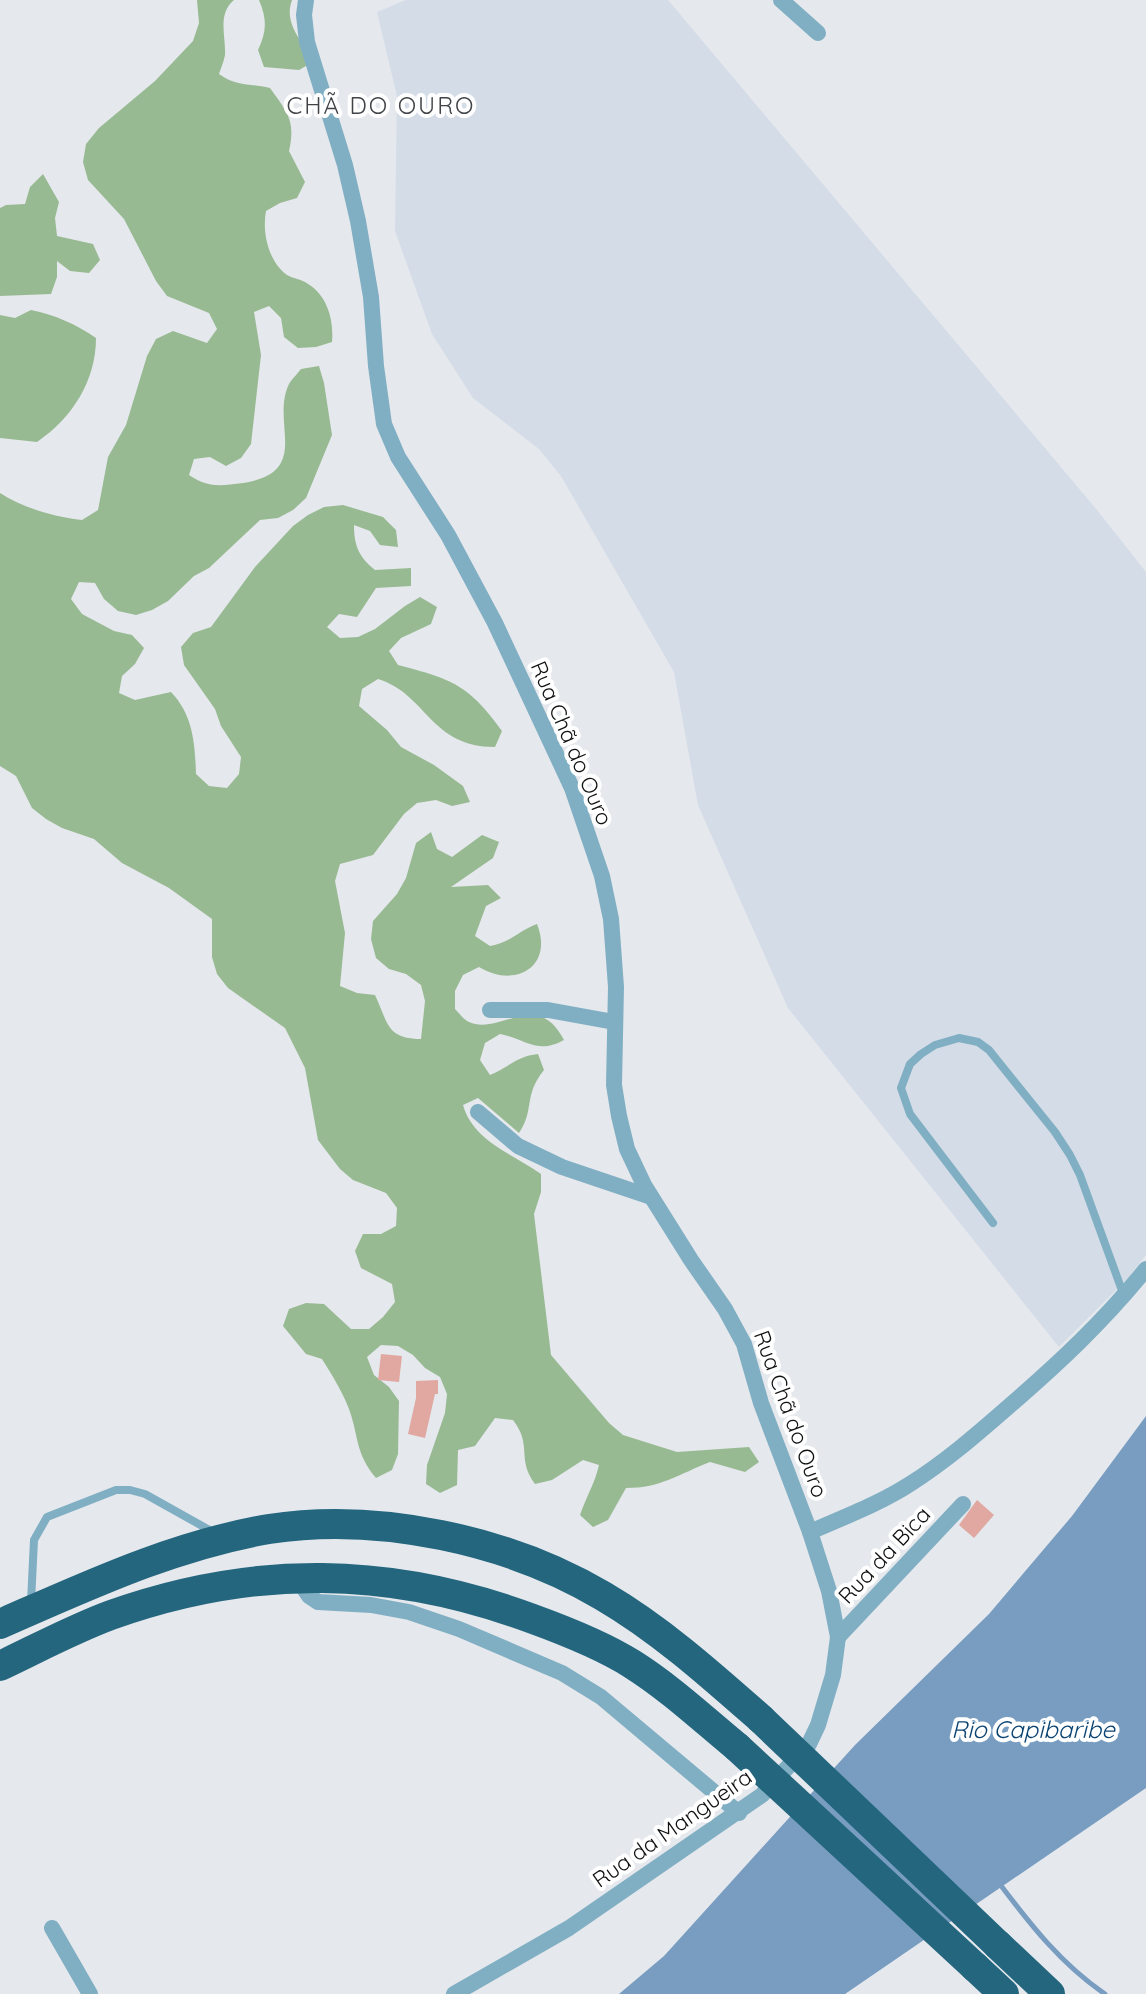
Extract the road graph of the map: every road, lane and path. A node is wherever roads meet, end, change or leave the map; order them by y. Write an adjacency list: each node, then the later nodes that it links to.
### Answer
1 (306, 0): 5 (street, Rua Chã do Ouro)
2 (781, 0): 3 (street)
3 (818, 33)
4 (490, 1010): 5 (street)
5 (614, 1022): 7 (street, Rua Chã do Ouro)
6 (478, 1112): 7 (street)
7 (651, 1197): 12 (street, Rua Chã do Ouro)
8 (993, 1223): 10 (lane)
9 (1146, 1269): 10 (street)
10 (1124, 1297): 12 (street)
11 (963, 1504): 17 (street, Rua da Bica)
12 (810, 1532): 17 (street, Rua Chã do Ouro)
13 (226, 1539): 15 (highway); 15 (lane); 24 (highway, bridge)
14 (296, 1577): 18 (highway); 19 (street); 23 (highway, bridge)
15 (31, 1611): 16 (highway)
16 (0, 1624)
17 (838, 1637): 19 (street, Rua da Mangueira)
18 (0, 1666)
19 (739, 1813): 22 (street, Rua da Mangueira)
20 (52, 1928): 21 (street)
21 (90, 1994)
22 (454, 1994)
23 (1004, 1994)
24 (1050, 1994)

